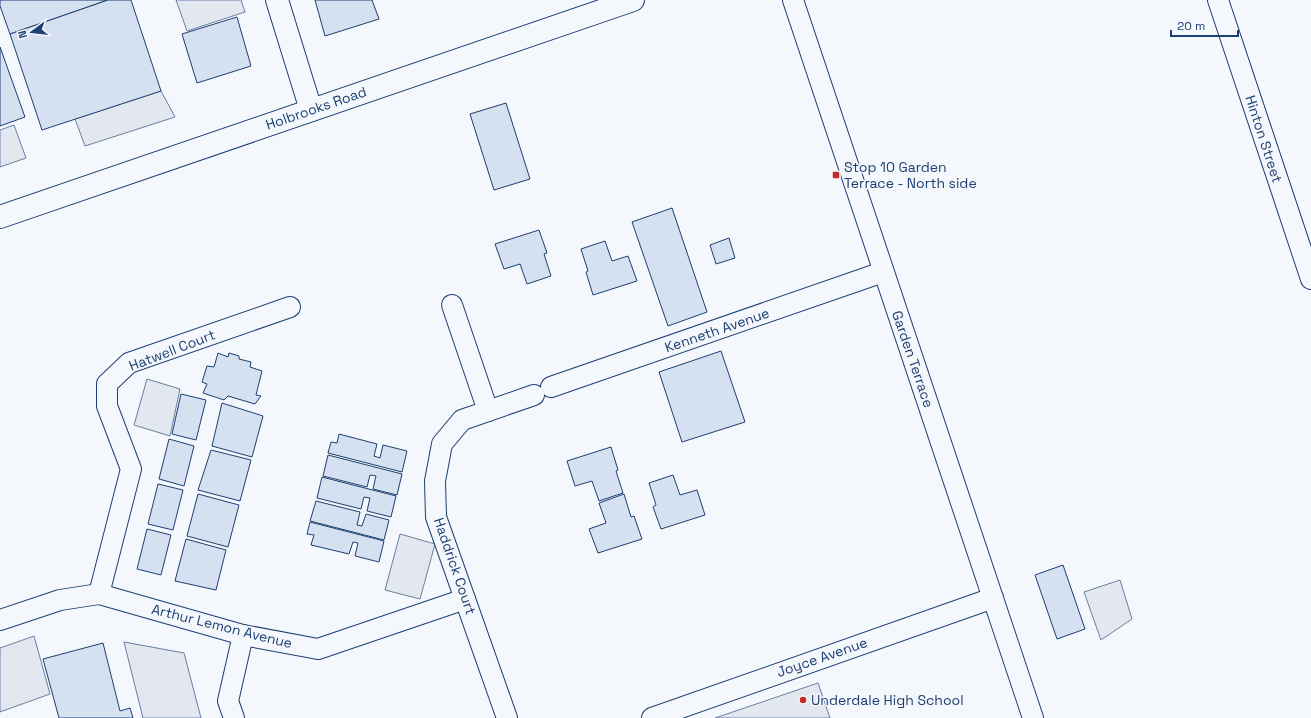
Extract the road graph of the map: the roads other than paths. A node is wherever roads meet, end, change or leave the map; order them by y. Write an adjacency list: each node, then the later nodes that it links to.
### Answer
1 (277, 0): 5 (main road)
2 (633, 0): 5 (main road, Holbrooks Road)
3 (793, 0): 7 (street, Garden Terrace)
4 (1218, 0): 8 (street, Hinton Street)
5 (311, 110): 6 (main road, Holbrooks Road)
6 (0, 217)
7 (883, 272): 11 (street, Kenneth Avenue); 14 (street, Garden Terrace)
8 (1311, 278)
9 (452, 305): 12 (street)
10 (290, 308): 13 (street, Hatwell Court)
11 (543, 391): 12 (street, Haddrick Court)
12 (488, 412): 15 (street, Haddrick Court)
13 (99, 594): 16 (street, Arthur Lemon Avenue); 17 (street, Arthur Lemon Avenue)
14 (993, 598): 20 (street, Joyce Avenue); 21 (street, Garden Terrace)
15 (466, 599): 17 (street, Arthur Lemon Avenue); 19 (street, Haddrick Court)
16 (0, 620)
17 (243, 635): 18 (street)
18 (234, 718)
19 (507, 718)
20 (652, 718)
21 (1033, 718)

